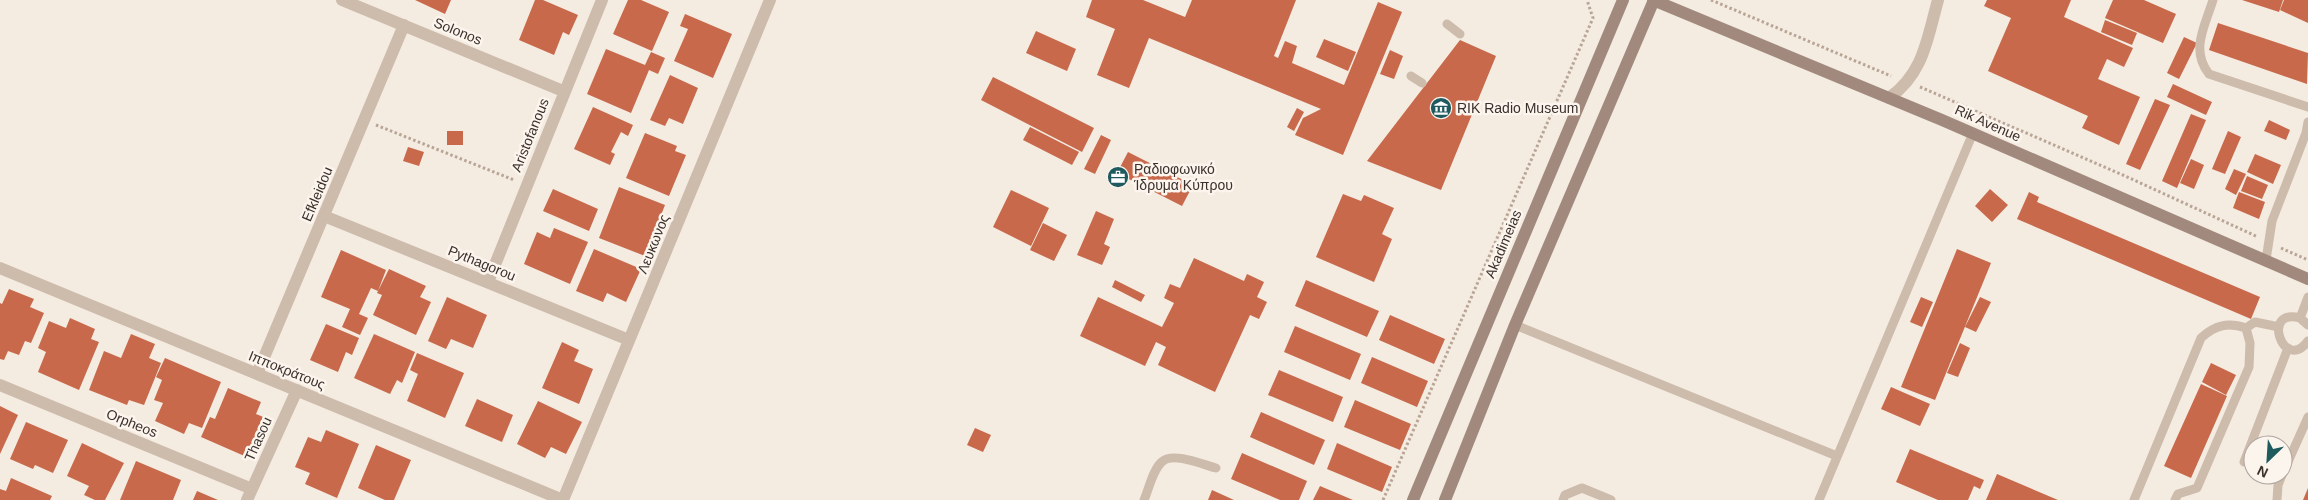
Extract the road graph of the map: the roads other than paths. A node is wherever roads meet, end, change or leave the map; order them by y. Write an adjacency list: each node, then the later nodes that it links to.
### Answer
1 (342, 0): 9 (street, Solonos)
2 (602, 0): 13 (street, Aristofanous)
3 (770, 0): 29 (street, Λευκωνος)
4 (1623, 0): 44 (main road, Akadimeias)
5 (1654, 0): 14 (main road, Rik Avenue); 25 (main road)
6 (1938, 0): 14 (street)
7 (2213, 0): 15 (lane)
8 (1448, 24): 10 (lane)
9 (404, 25): 13 (street, Solonos); 18 (street, Efkleidou)
10 (1460, 34)
11 (1411, 76): 12 (lane)
12 (1422, 83)
13 (564, 91): 22 (street, Aristofanous)
14 (1889, 98): 17 (main road, Rik Avenue)
15 (2308, 107)
16 (2308, 122): 19 (lane)
17 (1973, 134): 19 (main road, Rik Avenue); 38 (lane)
18 (324, 216): 22 (street, Pythagorou); 32 (street, Efkleidou)
19 (2266, 260): 21 (main road, Rik Avenue)
20 (0, 268): 32 (street, Ιπποκράτους)
21 (2308, 279)
22 (488, 282): 29 (street, Pythagorou)
23 (2308, 297): 24 (lane)
24 (2300, 318): 26 (lane); 27 (lane)
25 (1515, 325): 38 (lane); 45 (main road)
26 (2308, 325)
27 (2279, 327): 28 (lane); 31 (lane)
28 (2246, 328): 49 (lane); 50 (lane)
29 (629, 340): 42 (street, Λευκωνος)
30 (2308, 342): 31 (lane)
31 (2288, 348): 36 (lane)
32 (257, 374): 34 (street, Ιπποκράτους)
33 (0, 385): 41 (street, Orpheos)
34 (296, 390): 41 (street, Thasou); 42 (street, Ιπποκράτους)
35 (2308, 418): 37 (lane)
36 (2254, 435)
37 (2293, 450)
38 (1837, 456): 48 (lane)
39 (1216, 468): 43 (lane)
40 (2278, 485): 51 (lane)
41 (250, 494)
42 (563, 500)
43 (1144, 500)
44 (1413, 500)
45 (1445, 500)
46 (1563, 500): 47 (lane)
47 (1611, 500)
48 (1819, 500)
49 (2134, 500)
50 (2175, 500)
51 (2277, 500)

